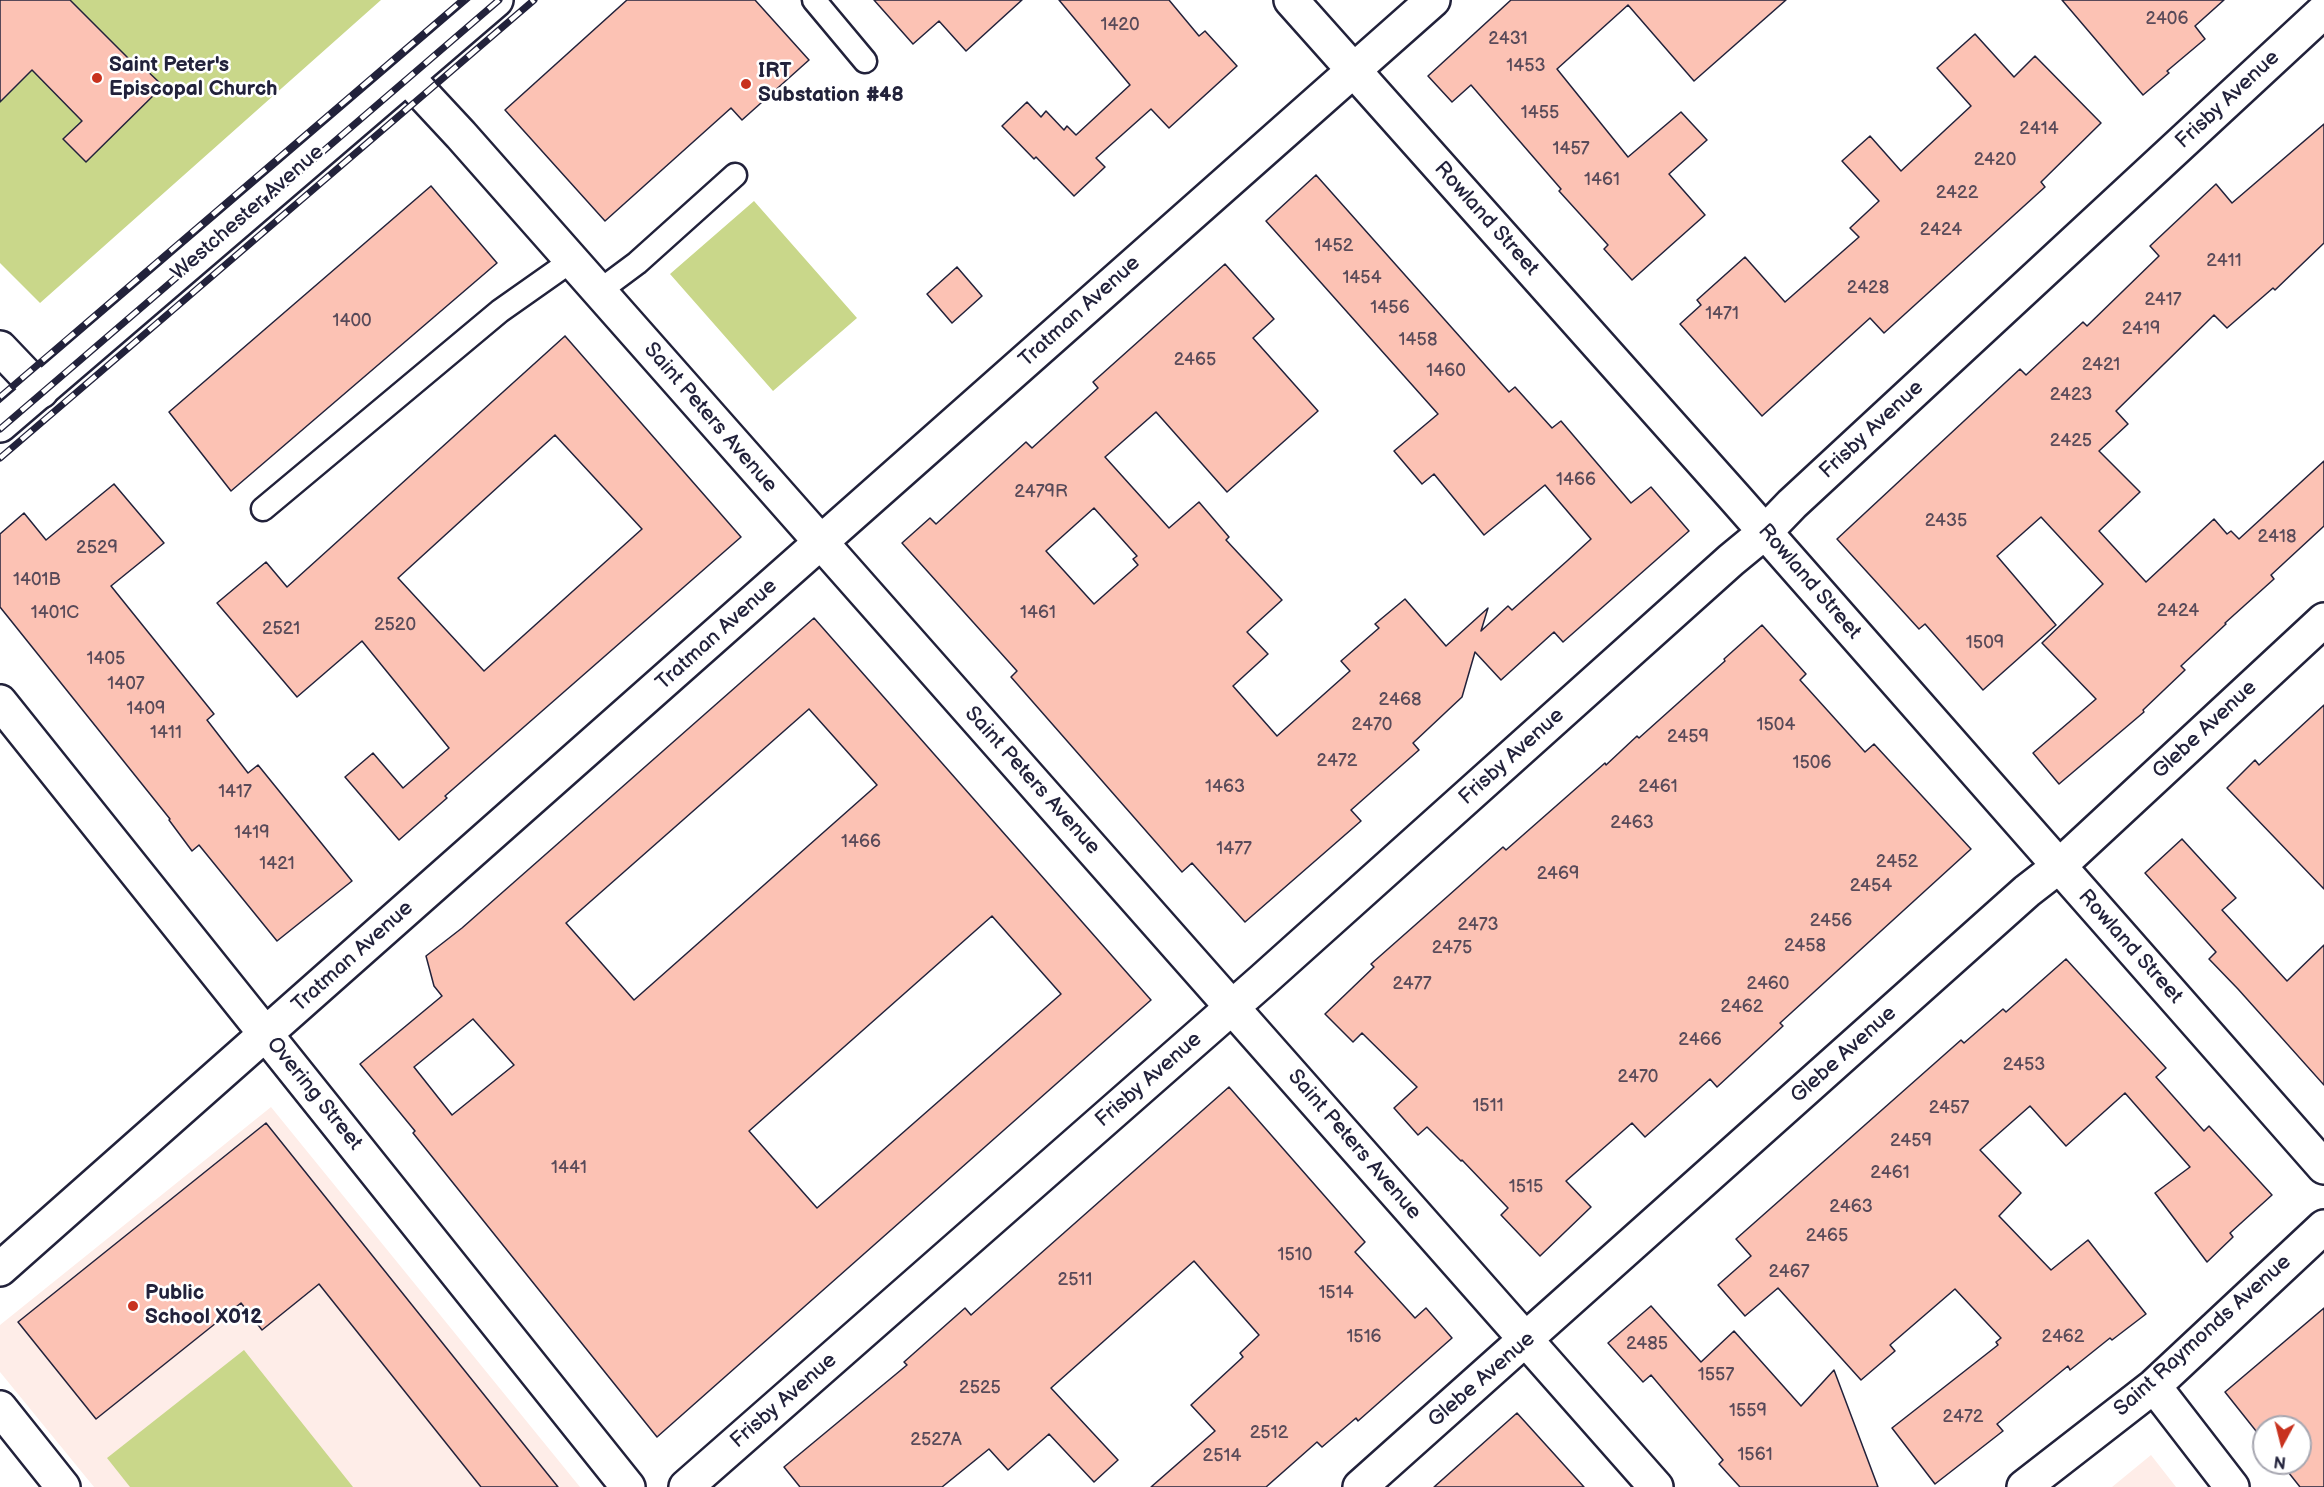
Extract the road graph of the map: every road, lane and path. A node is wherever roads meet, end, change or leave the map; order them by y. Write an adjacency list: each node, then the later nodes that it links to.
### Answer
1 (496, 0): 8 (street, Westchester Avenue)
2 (814, 0): 6 (lane)
3 (1291, 0): 7 (street, Rowland Street)
4 (1433, 0): 7 (street, Tratman Avenue)
5 (2324, 11): 16 (street, Frisby Avenue)
6 (865, 61)
7 (1353, 70): 16 (street, Rowland Street); 17 (street, Tratman Avenue)
8 (407, 77): 10 (street, Saint Peters Avenue); 13 (street, Westchester Avenue)
9 (735, 175): 11 (lane)
10 (571, 261): 11 (street, Saint Peters Avenue); 15 (lane)
11 (598, 292): 17 (street, Saint Peters Avenue)
12 (0, 348): 13 (street)
13 (41, 391): 14 (street, Westchester Avenue)
14 (0, 425)
15 (263, 509)
16 (1765, 532): 20 (street, Rowland Street); 21 (street, Frisby Avenue)
17 (820, 543): 21 (street, Saint Peters Avenue); 22 (street, Tratman Avenue)
18 (2324, 620): 20 (street, Glebe Avenue)
19 (0, 702): 22 (street, Overing Street)
20 (2058, 867): 23 (street, Rowland Street); 26 (street, Glebe Avenue)
21 (1232, 1008): 26 (street, Saint Peters Avenue); 31 (street, Frisby Avenue)
22 (266, 1034): 25 (street, Tratman Avenue); 30 (street, Overing Street)
23 (2324, 1167)
24 (2324, 1227): 27 (street, Saint Raymonds Avenue)
25 (0, 1269)
26 (1527, 1340): 32 (street, Glebe Avenue); 33 (street, Saint Peters Avenue)
27 (2154, 1386): 34 (street, Saint Raymonds Avenue); 35 (street)
28 (0, 1408): 29 (street)
29 (63, 1487)
30 (628, 1487)
31 (686, 1487)
32 (1360, 1487)
33 (1656, 1487)
34 (2024, 1487)
35 (2232, 1487)

